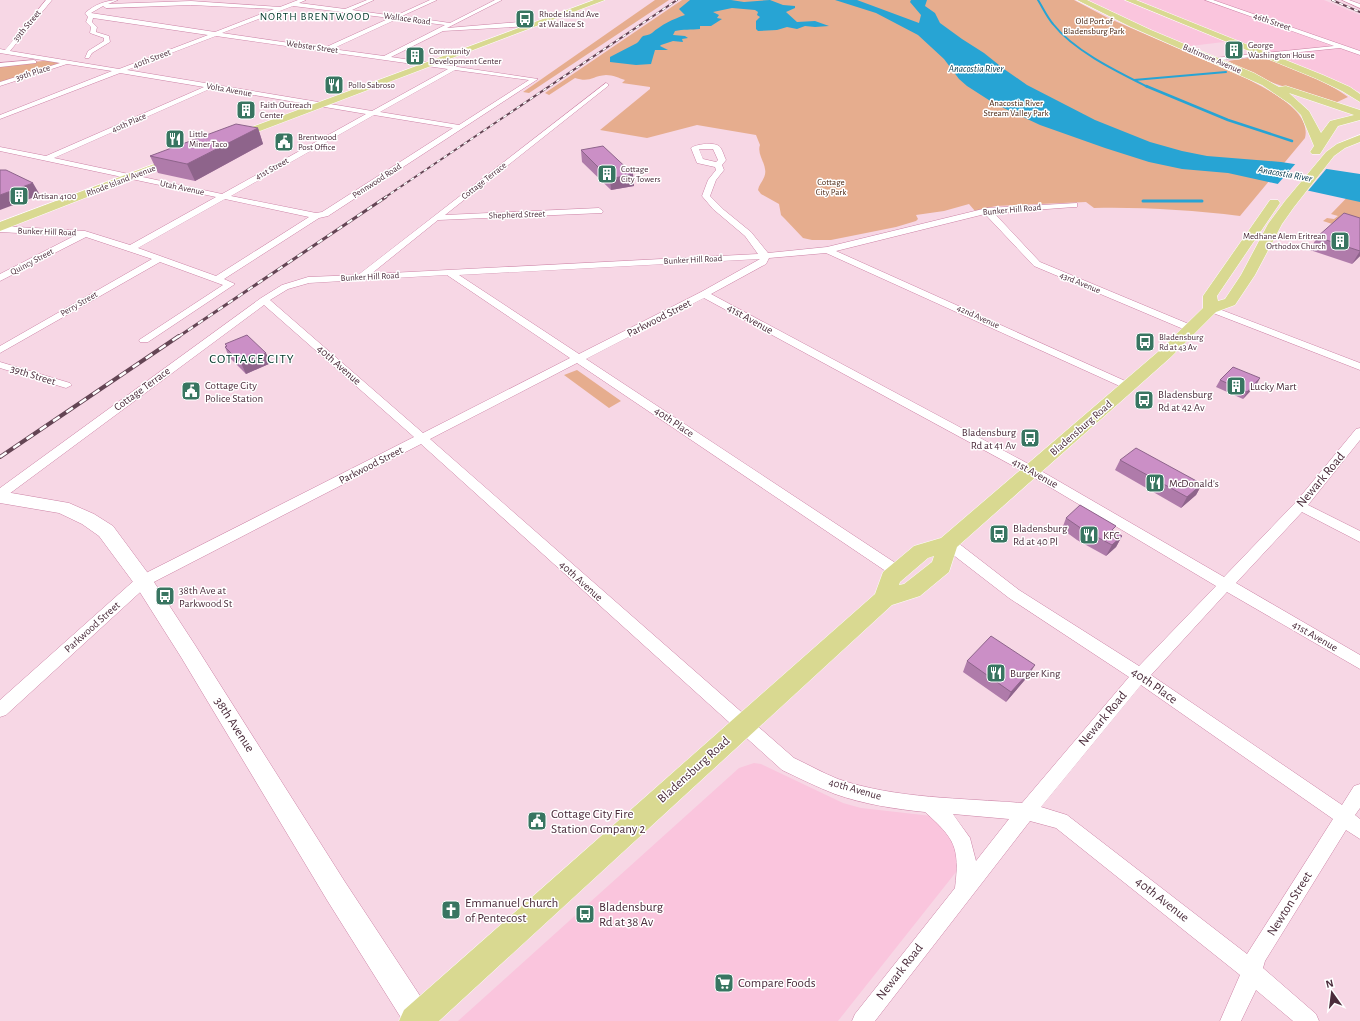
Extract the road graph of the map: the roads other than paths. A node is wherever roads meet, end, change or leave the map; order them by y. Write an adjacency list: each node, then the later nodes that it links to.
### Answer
1 (49, 0): 28 (street, 39th Street)
2 (115, 0): 15 (street)
3 (303, 0): 13 (street, 40th Street)
4 (372, 0): 17 (street)
5 (434, 0): 19 (street)
6 (499, 0): 20 (street)
7 (582, 0): 21 (main road)
8 (601, 0): 22 (main road)
9 (1081, 0): 34 (main road, Baltimore Avenue)
10 (1128, 0): 30 (main road)
11 (1208, 0): 26 (street, 46th Street)
12 (1345, 0): 14 (street)
13 (293, 4): 16 (street, 40th Street); 17 (street, Wallace Road)
14 (1360, 6)
15 (96, 7): 16 (street); 18 (street)
16 (282, 8): 24 (street, 40th Street)
17 (346, 11): 19 (street, Wallace Road)
18 (90, 16): 24 (street, Webster Street); 31 (street)
19 (396, 17): 20 (street, Wallace Road); 27 (street)
20 (449, 24): 23 (street)
21 (518, 24): 22 (street, Wallace Road); 23 (street, Wallace Road); 36 (main road)
22 (529, 25): 37 (main road)
23 (439, 30): 32 (street)
24 (218, 33): 27 (street, Webster Street); 40 (street, 40th Street)
25 (1360, 46): 26 (street)
26 (1343, 47): 29 (street, 46th Street); 30 (street)
27 (326, 49): 32 (street, Webster Street)
28 (3, 52): 33 (street, Volta Avenue)
29 (1360, 53)
30 (1265, 55): 34 (street); 43 (main road)
31 (87, 57)
32 (384, 58): 36 (street, Webster Street)
33 (54, 60): 35 (street, Volta Avenue); 38 (street)
34 (1214, 60): 41 (main road, Baltimore Avenue)
35 (67, 62): 40 (street, Volta Avenue); 44 (street, 39th Place)
36 (418, 62): 37 (street, Webster Street); 49 (main road)
37 (429, 63): 39 (street, Webster Street); 49 (main road)
38 (0, 65)
39 (455, 67): 42 (street, Webster Street); 52 (street, 41st Street)
40 (119, 72): 46 (street, Volta Avenue); 54 (street, 40th Street)
41 (1249, 75): 50 (main road); 59 (main road, Baltimore Avenue)
42 (535, 78): 56 (street, Pennwood Road)
43 (1329, 81): 47 (main road); 48 (main road)
44 (0, 84)
45 (606, 85): 74 (street, Cottage Terrace)
46 (212, 86): 49 (street, Volta Avenue); 64 (street, 40th Place)
47 (1360, 92)
48 (1360, 99)
49 (315, 104): 52 (street, Volta Avenue); 58 (main road)
50 (1340, 107): 51 (main road); 53 (main road)
51 (1360, 107)
52 (373, 113): 56 (street, Volta Avenue); 69 (street, 41st Street)
53 (1360, 113)
54 (0, 117)
55 (1360, 117): 59 (main road)
56 (458, 128): 73 (street, Pennwood Road)
57 (1360, 138): 63 (main road)
58 (219, 140)
59 (1320, 146): 66 (main road)
60 (1360, 147): 63 (main road)
61 (0, 150): 64 (street, Utah Avenue)
62 (189, 151): 67 (main road, Rhode Island Avenue)
63 (1328, 157): 68 (main road, Bladensburg Road)
64 (46, 159): 67 (street, Utah Avenue)
65 (718, 165): 80 (street)
66 (1303, 168)
67 (124, 176): 69 (street, Utah Avenue); 75 (main road, Rhode Island Avenue); 76 (main road, Rhode Island Avenue)
68 (1291, 192): 89 (main road, Bladensburg Road); 89 (main road, Bladensburg Road)
69 (222, 197): 73 (street, Utah Avenue); 78 (street, 41st Street)
70 (1074, 205): 72 (street, Bunker Hill Road)
71 (599, 211): 74 (street, Shepherd Street)
72 (987, 211): 79 (street, Bunker Hill Road); 90 (street, 43rd Avenue)
73 (316, 216): 85 (street, Pennwood Road)
74 (436, 218): 83 (street, Cottage Terrace)
75 (0, 220)
76 (0, 228): 77 (street, Bunker Hill Road)
77 (85, 234): 78 (street, Bunker Hill Road); 84 (street, Quincy Street)
78 (130, 248): 81 (street, Bunker Hill Road)
79 (827, 250): 80 (street, Bunker Hill Road); 97 (street, 42nd Avenue)
80 (766, 256): 82 (street, Bunker Hill Road); 87 (street, Parkwood Street)
81 (158, 259): 85 (street, Bunker Hill Road); 92 (street, Perry Street)
82 (450, 273): 83 (street, Bunker Hill Road); 93 (street, 40th Place)
83 (361, 276): 86 (street, Bunker Hill Road)
84 (0, 278)
85 (217, 279): 91 (street, Bunker Hill Road)
86 (285, 287): 88 (street, Cottage Terrace)
87 (704, 294): 93 (street, Parkwood Street); 100 (street, 41st Avenue)
88 (264, 300): 99 (street, 40th Avenue); 101 (street, Cottage Terrace)
89 (1211, 309): 90 (main road, Bladensburg Road); 95 (street)
90 (1192, 329): 97 (main road, Bladensburg Road)
91 (144, 340)
92 (0, 350)
93 (579, 359): 99 (street, Parkwood Street); 105 (street, 40th Place)
94 (0, 365): 96 (street, 39th Street)
95 (1360, 367)
96 (66, 385)
97 (1128, 386): 100 (main road, Bladensburg Road)
98 (1360, 432): 102 (street, Newark Road)
99 (423, 439): 106 (street, Parkwood Street); 112 (street, 40th Avenue)
100 (1032, 471): 104 (main road, Bladensburg Road); 107 (street, 41st Avenue)
101 (0, 495): 106 (main road, 38th Avenue)
102 (1300, 506): 103 (street); 107 (street, Newark Road)
103 (1360, 537)
104 (948, 543): 105 (main road, Bladensburg Road); 108 (main road, Bladensburg Road); 110 (street, 40th Place)
105 (898, 572): 108 (main road, Bladensburg Road)
106 (143, 581): 111 (street, Parkwood Street); 120 (main road, 38th Avenue)
107 (1225, 583): 109 (street, 41st Avenue); 110 (street, Newark Road)
108 (884, 600): 112 (main road, Bladensburg Road)
109 (1360, 663)
110 (1140, 676): 115 (street, Newark Road); 116 (street, 40th Place)
111 (0, 710)
112 (743, 725): 114 (street, 40th Avenue); 120 (main road, Bladensburg Road)
113 (1360, 792): 116 (street, Newton Street)
114 (929, 804): 115 (street, 40th Avenue); 118 (street)
115 (1026, 812): 118 (street, Newark Road); 119 (street, 40th Avenue)
116 (1343, 817): 117 (street, 40th Place); 119 (street, Newton Street)
117 (1360, 830)
118 (964, 890): 121 (street, Newark Road)
119 (1252, 971): 122 (street, Newton Street); 123 (street, 40th Avenue)
120 (417, 1020)
121 (862, 1021)
122 (1230, 1021)
123 (1309, 1021)

